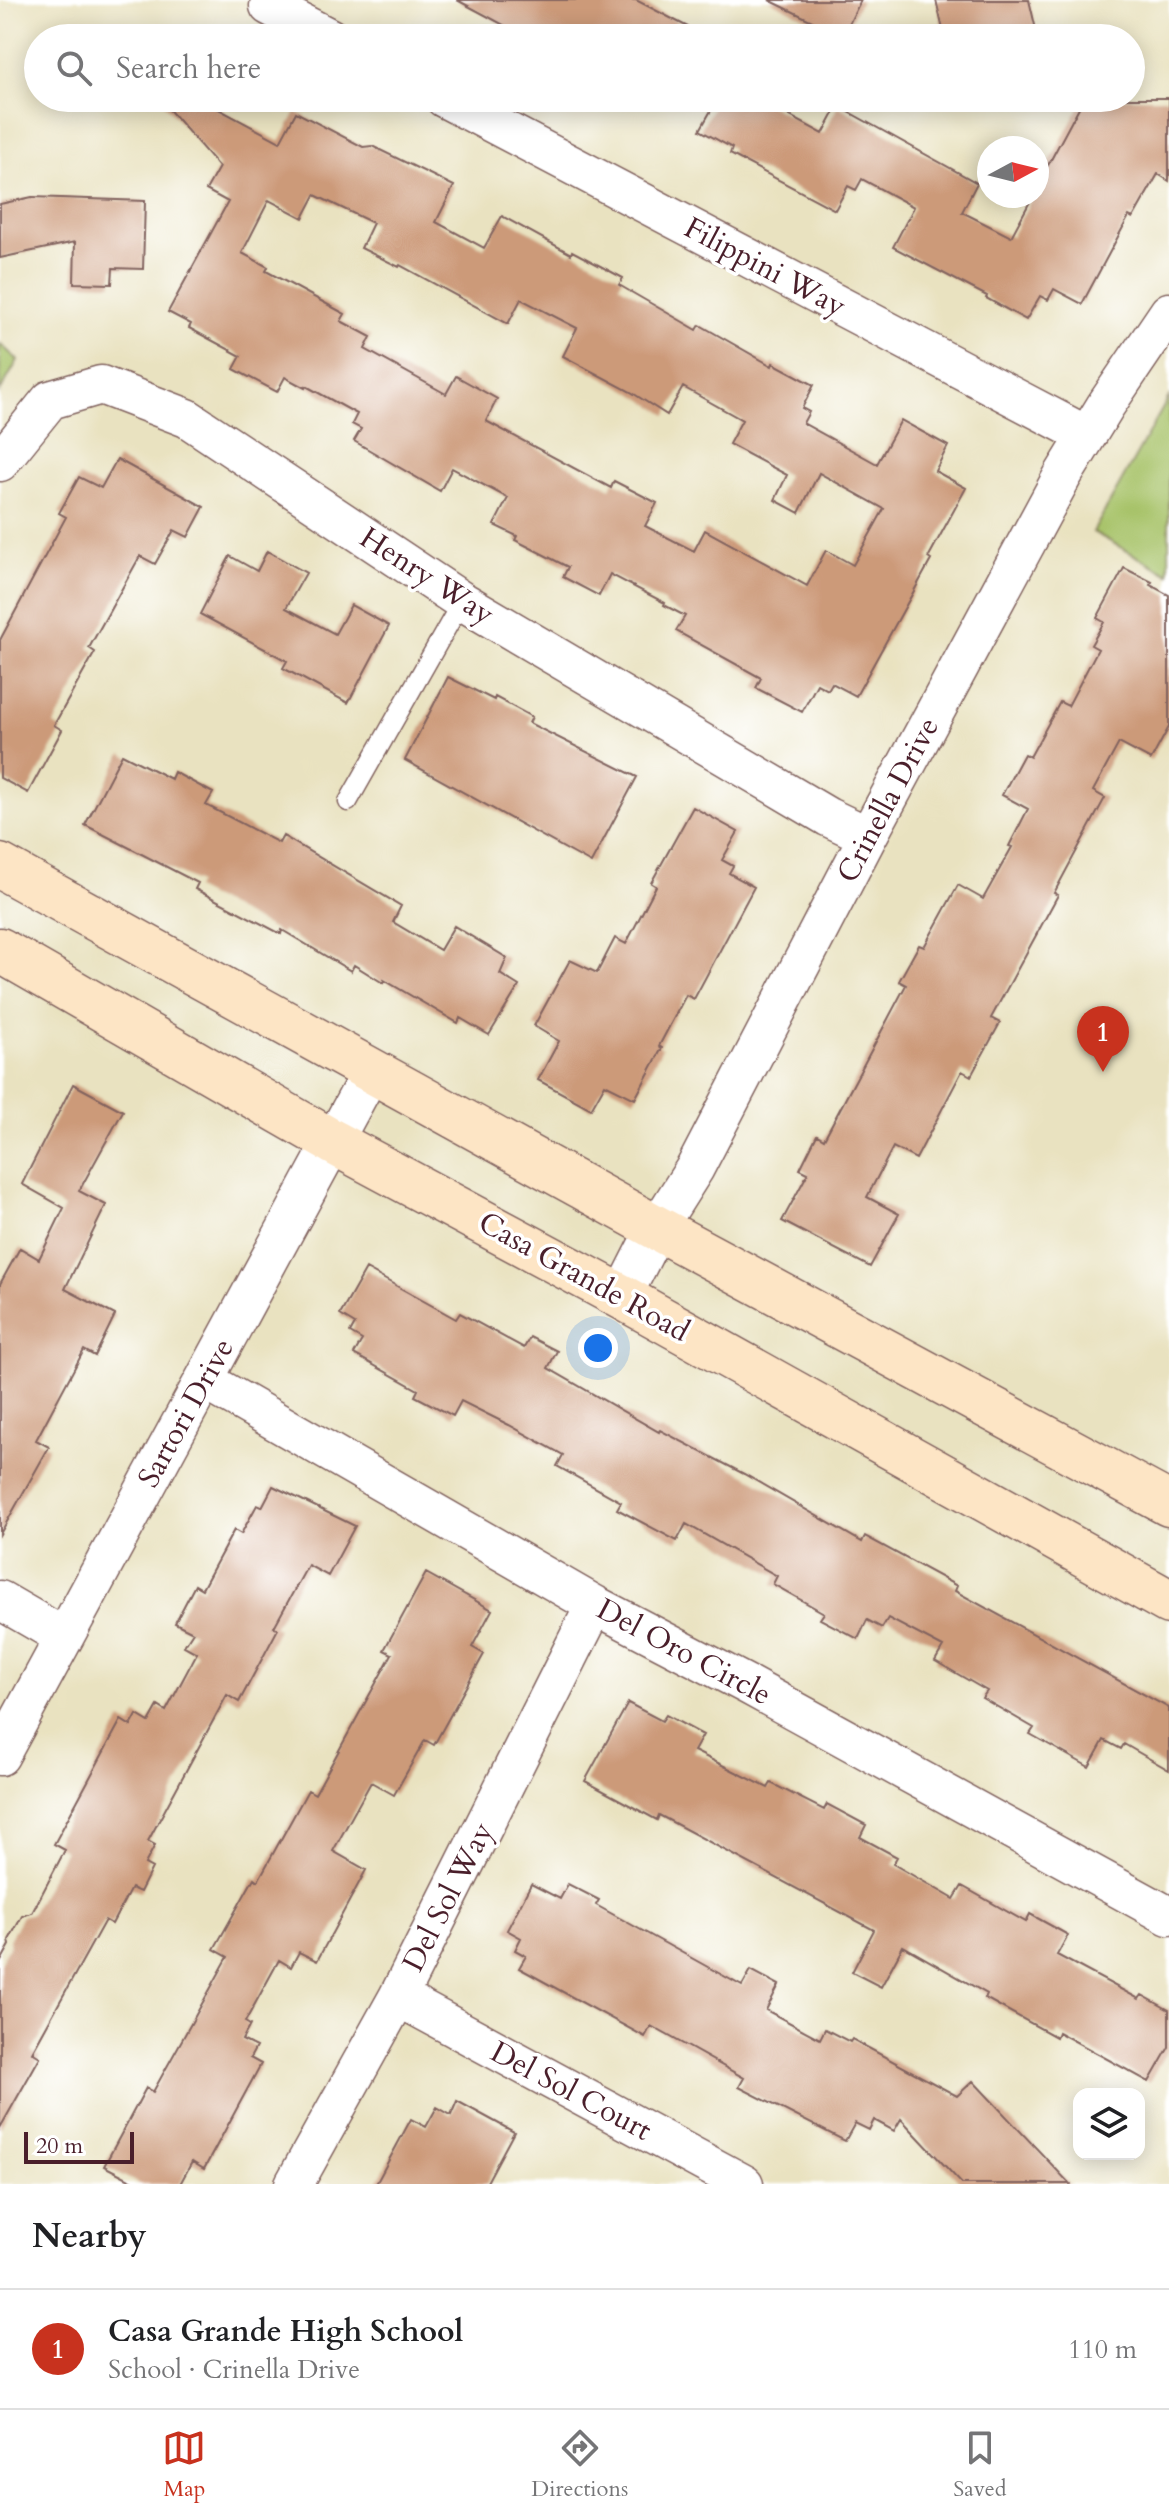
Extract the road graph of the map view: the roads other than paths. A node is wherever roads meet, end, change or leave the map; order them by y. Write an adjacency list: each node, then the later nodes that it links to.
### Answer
1 (270, 3): 2 (street)
2 (306, 24)
3 (471, 112): 5 (street, Filippini Way)
4 (1169, 312): 5 (street, Crinella Drive)
5 (1086, 435): 9 (street, Crinella Drive)
6 (0, 462): 7 (street, Henry Way)
7 (462, 601): 8 (lane); 9 (street, Henry Way)
8 (348, 802)
9 (868, 836): 14 (street, Crinella Drive)
10 (0, 866): 12 (main road)
11 (0, 950): 13 (main road, Casa Grande Road)
12 (372, 1070): 13 (street, Sartori Drive); 14 (main road)
13 (333, 1142): 15 (main road, Casa Grande Road); 16 (street, Sartori Drive)
14 (657, 1228): 15 (street, Crinella Drive); 17 (main road)
15 (622, 1297): 19 (main road, Casa Grande Road)
16 (204, 1380): 20 (street, Del Oro Circle); 21 (street, Sartori Drive)
17 (1169, 1504)
18 (0, 1600): 21 (street)
19 (1169, 1602)
20 (595, 1605): 23 (street, Del Oro Circle); 24 (street, Del Sol Way)
21 (64, 1637): 22 (street, Sartori Drive)
22 (0, 1756)
23 (1169, 1916)
24 (398, 1997): 25 (street, Del Sol Way); 26 (street, Del Sol Court)
25 (294, 2184)
26 (744, 2184)

